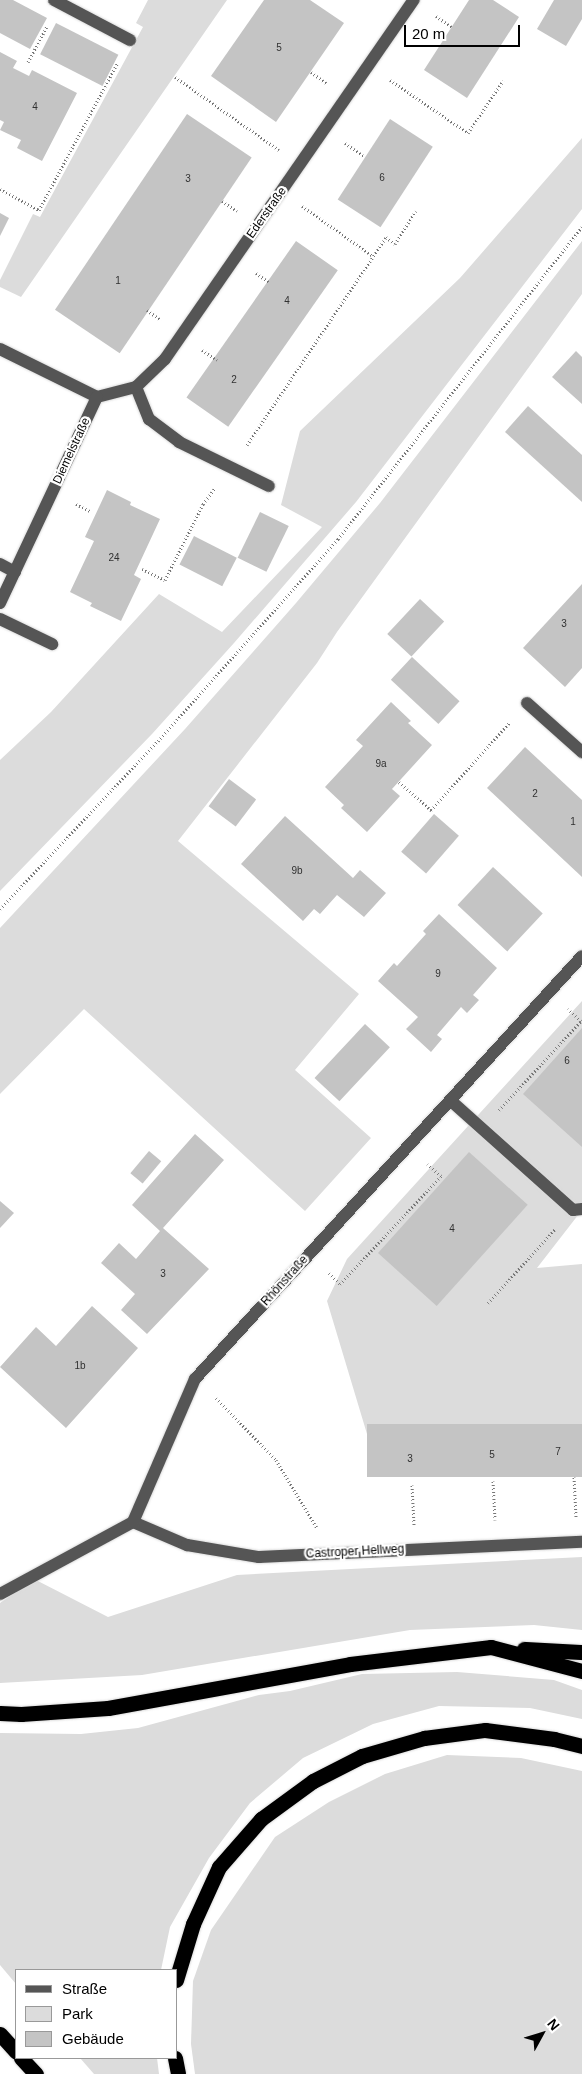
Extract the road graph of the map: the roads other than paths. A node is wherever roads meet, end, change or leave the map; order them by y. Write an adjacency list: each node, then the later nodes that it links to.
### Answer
1 (414, 0): 5 (street, Ederstraße)
2 (57, 2): 3 (street)
3 (130, 40)
4 (0, 349): 6 (street)
5 (136, 387): 6 (street, Ederstraße); 7 (street)
6 (97, 397): 9 (street, Diemelstraße)
7 (270, 486)
8 (0, 564): 9 (street)
9 (15, 572): 10 (street, Diemelstraße)
10 (0, 603)
11 (0, 619): 12 (street)
12 (52, 644)
13 (527, 703): 14 (street)
14 (582, 752)
15 (582, 956): 16 (street, Rhönstraße)
16 (450, 1100): 17 (street); 18 (street, Rhönstraße)
17 (577, 1210)
18 (133, 1522): 19 (street, Castroper Hellweg); 20 (street)
19 (579, 1542)
20 (0, 1594)
21 (491, 1647): 22 (highway); 23 (highway); 24 (highway)
22 (582, 1652)
23 (582, 1671)
24 (0, 1713)
25 (582, 1746): 26 (highway)
26 (178, 1973)
27 (0, 2034): 28 (highway)
28 (15, 2051)
29 (22, 2059): 31 (highway)
30 (175, 2059): 32 (highway)
31 (36, 2074)
32 (178, 2074)

